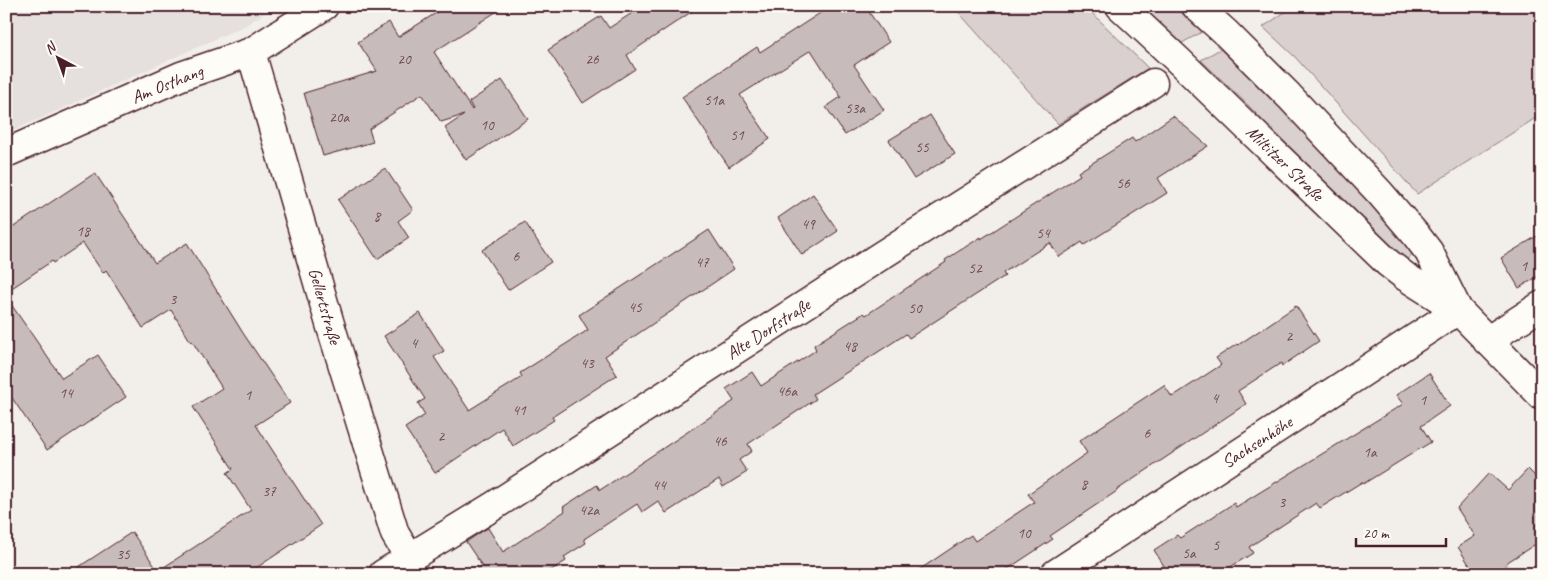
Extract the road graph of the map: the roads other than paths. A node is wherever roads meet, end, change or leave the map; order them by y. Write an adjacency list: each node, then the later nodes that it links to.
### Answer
1 (324, 6): 4 (street, Am Osthang)
2 (1120, 6): 8 (street, Miltitzer Straße)
3 (1196, 6): 8 (street, Miltitzer Straße)
4 (251, 52): 6 (street, Am Osthang); 11 (street, Gellertstraße)
5 (1153, 83): 11 (street, Alte Dorfstraße)
6 (6, 153)
7 (1542, 305): 9 (street)
8 (1458, 310): 9 (street, Miltitzer Straße); 13 (street, Sachsenhöhe)
9 (1487, 341): 10 (street, Miltitzer Straße)
10 (1542, 396)
11 (409, 557): 12 (street, Alte Dorfstraße)
12 (384, 574)
13 (1055, 574)

